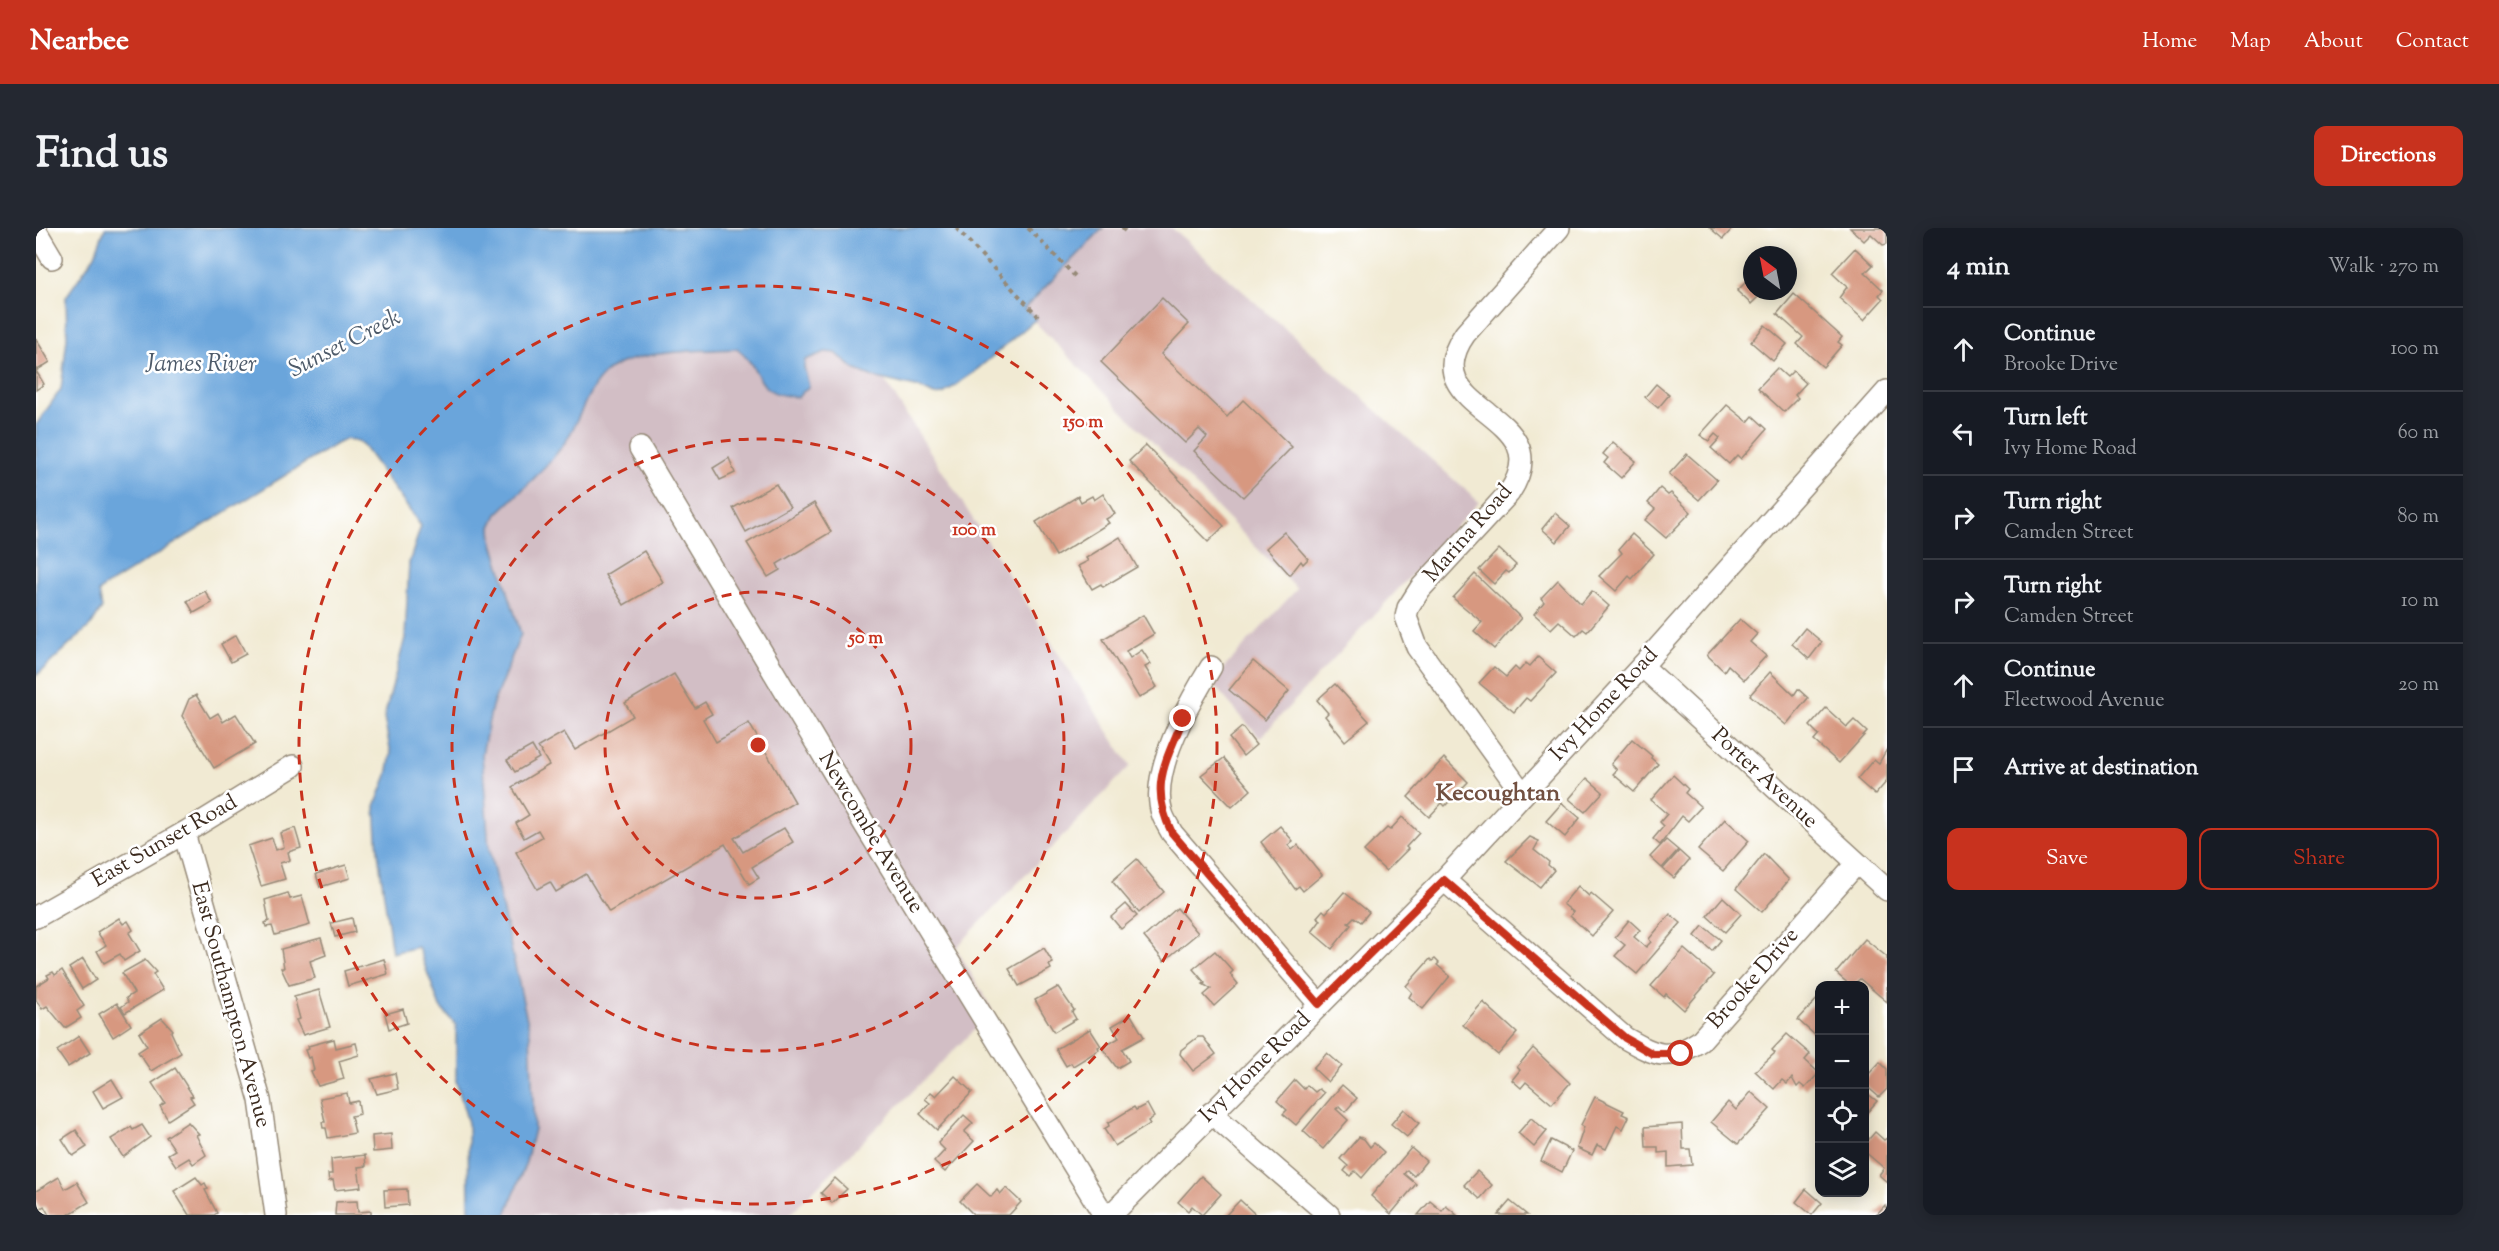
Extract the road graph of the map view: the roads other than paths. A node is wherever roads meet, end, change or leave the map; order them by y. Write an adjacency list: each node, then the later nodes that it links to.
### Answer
1 (1559, 228): 9 (street, Marina Road)
2 (36, 231): 3 (street)
3 (52, 258)
4 (1887, 391): 6 (street, Ivy Home Road)
5 (640, 448): 18 (street, Newcombe Avenue)
6 (1642, 666): 9 (street, Ivy Home Road); 11 (street, Porter Avenue)
7 (1211, 667): 15 (street)
8 (293, 766): 10 (street, East Sunset Road)
9 (1522, 794): 12 (street, Ivy Home Road)
10 (184, 833): 14 (street, East Sunset Road); 17 (street, East Southampton Avenue)
11 (1856, 864): 12 (street, Brooke Drive); 13 (street, Porter Avenue)
12 (1444, 880): 15 (street, Ivy Home Road)
13 (1887, 890)
14 (36, 917)
15 (1319, 1004): 16 (street, Ivy Home Road)
16 (1211, 1113): 19 (street, Ivy Home Road); 20 (street)
17 (276, 1215)
18 (1104, 1215)
19 (1111, 1215)
20 (1329, 1215)

